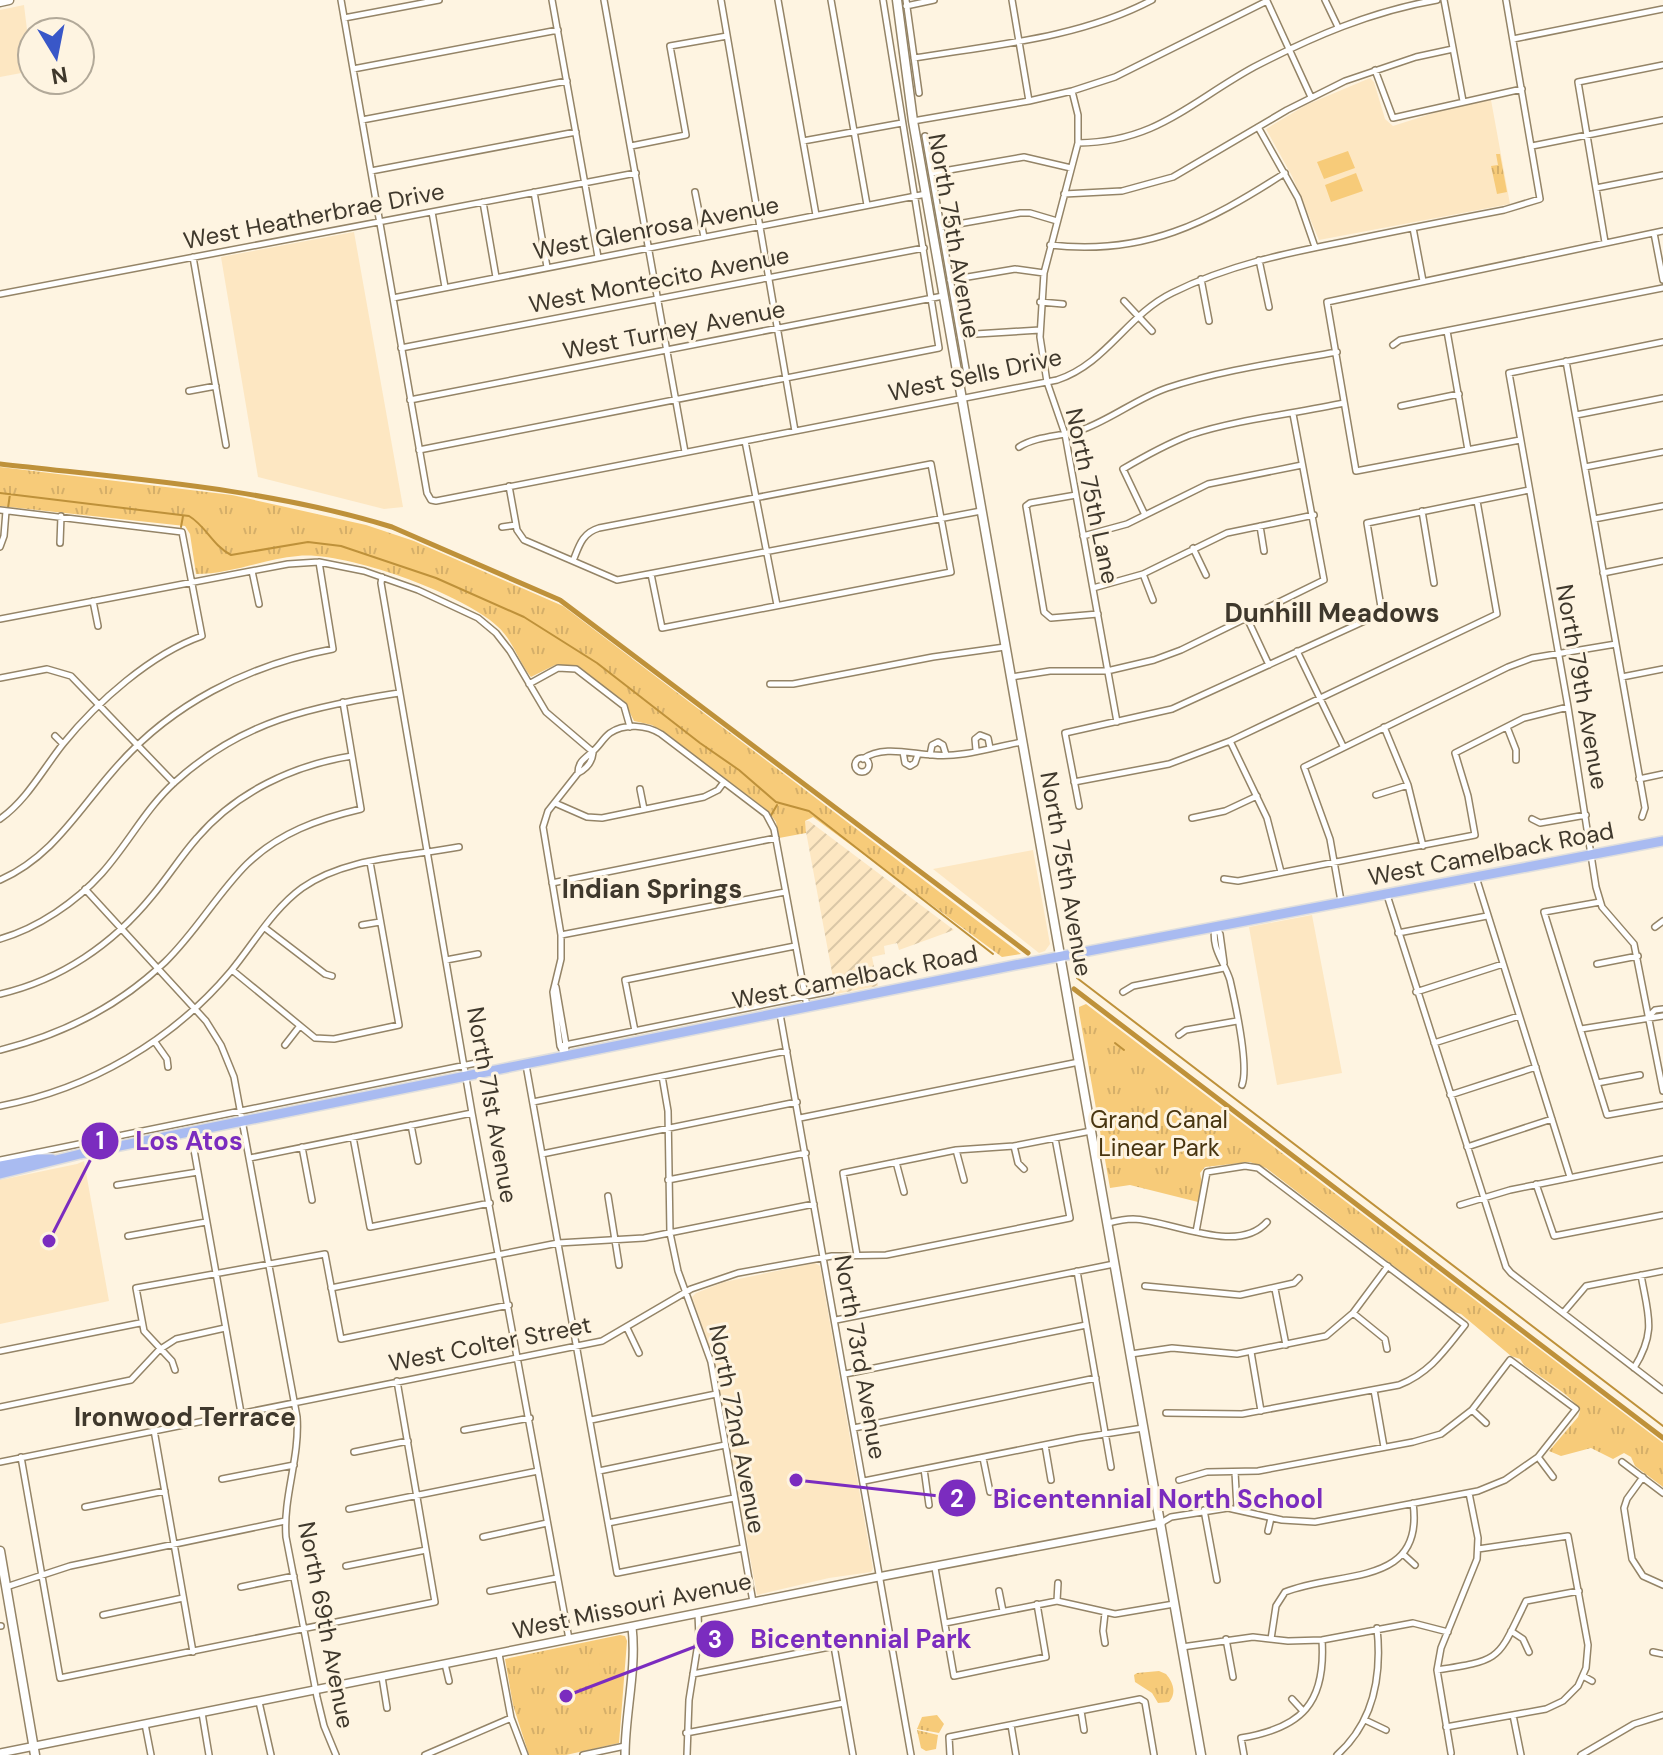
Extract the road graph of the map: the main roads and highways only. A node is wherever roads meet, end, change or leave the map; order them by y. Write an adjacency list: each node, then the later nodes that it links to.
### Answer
1 (9, 0): 2 (main road)
2 (0, 2)
3 (902, 3): 5 (main road, North 75th Avenue)
4 (1663, 841): 5 (main road, West Camelback Road)
5 (1060, 956): 6 (main road, West Camelback Road); 11 (main road, North 75th Avenue)
6 (55, 1159): 7 (main road, West Camelback Road); 8 (main road, West Camelback Road)
7 (0, 1166)
8 (0, 1174)
9 (0, 1551): 10 (main road)
10 (35, 1751)
11 (1201, 1755)

